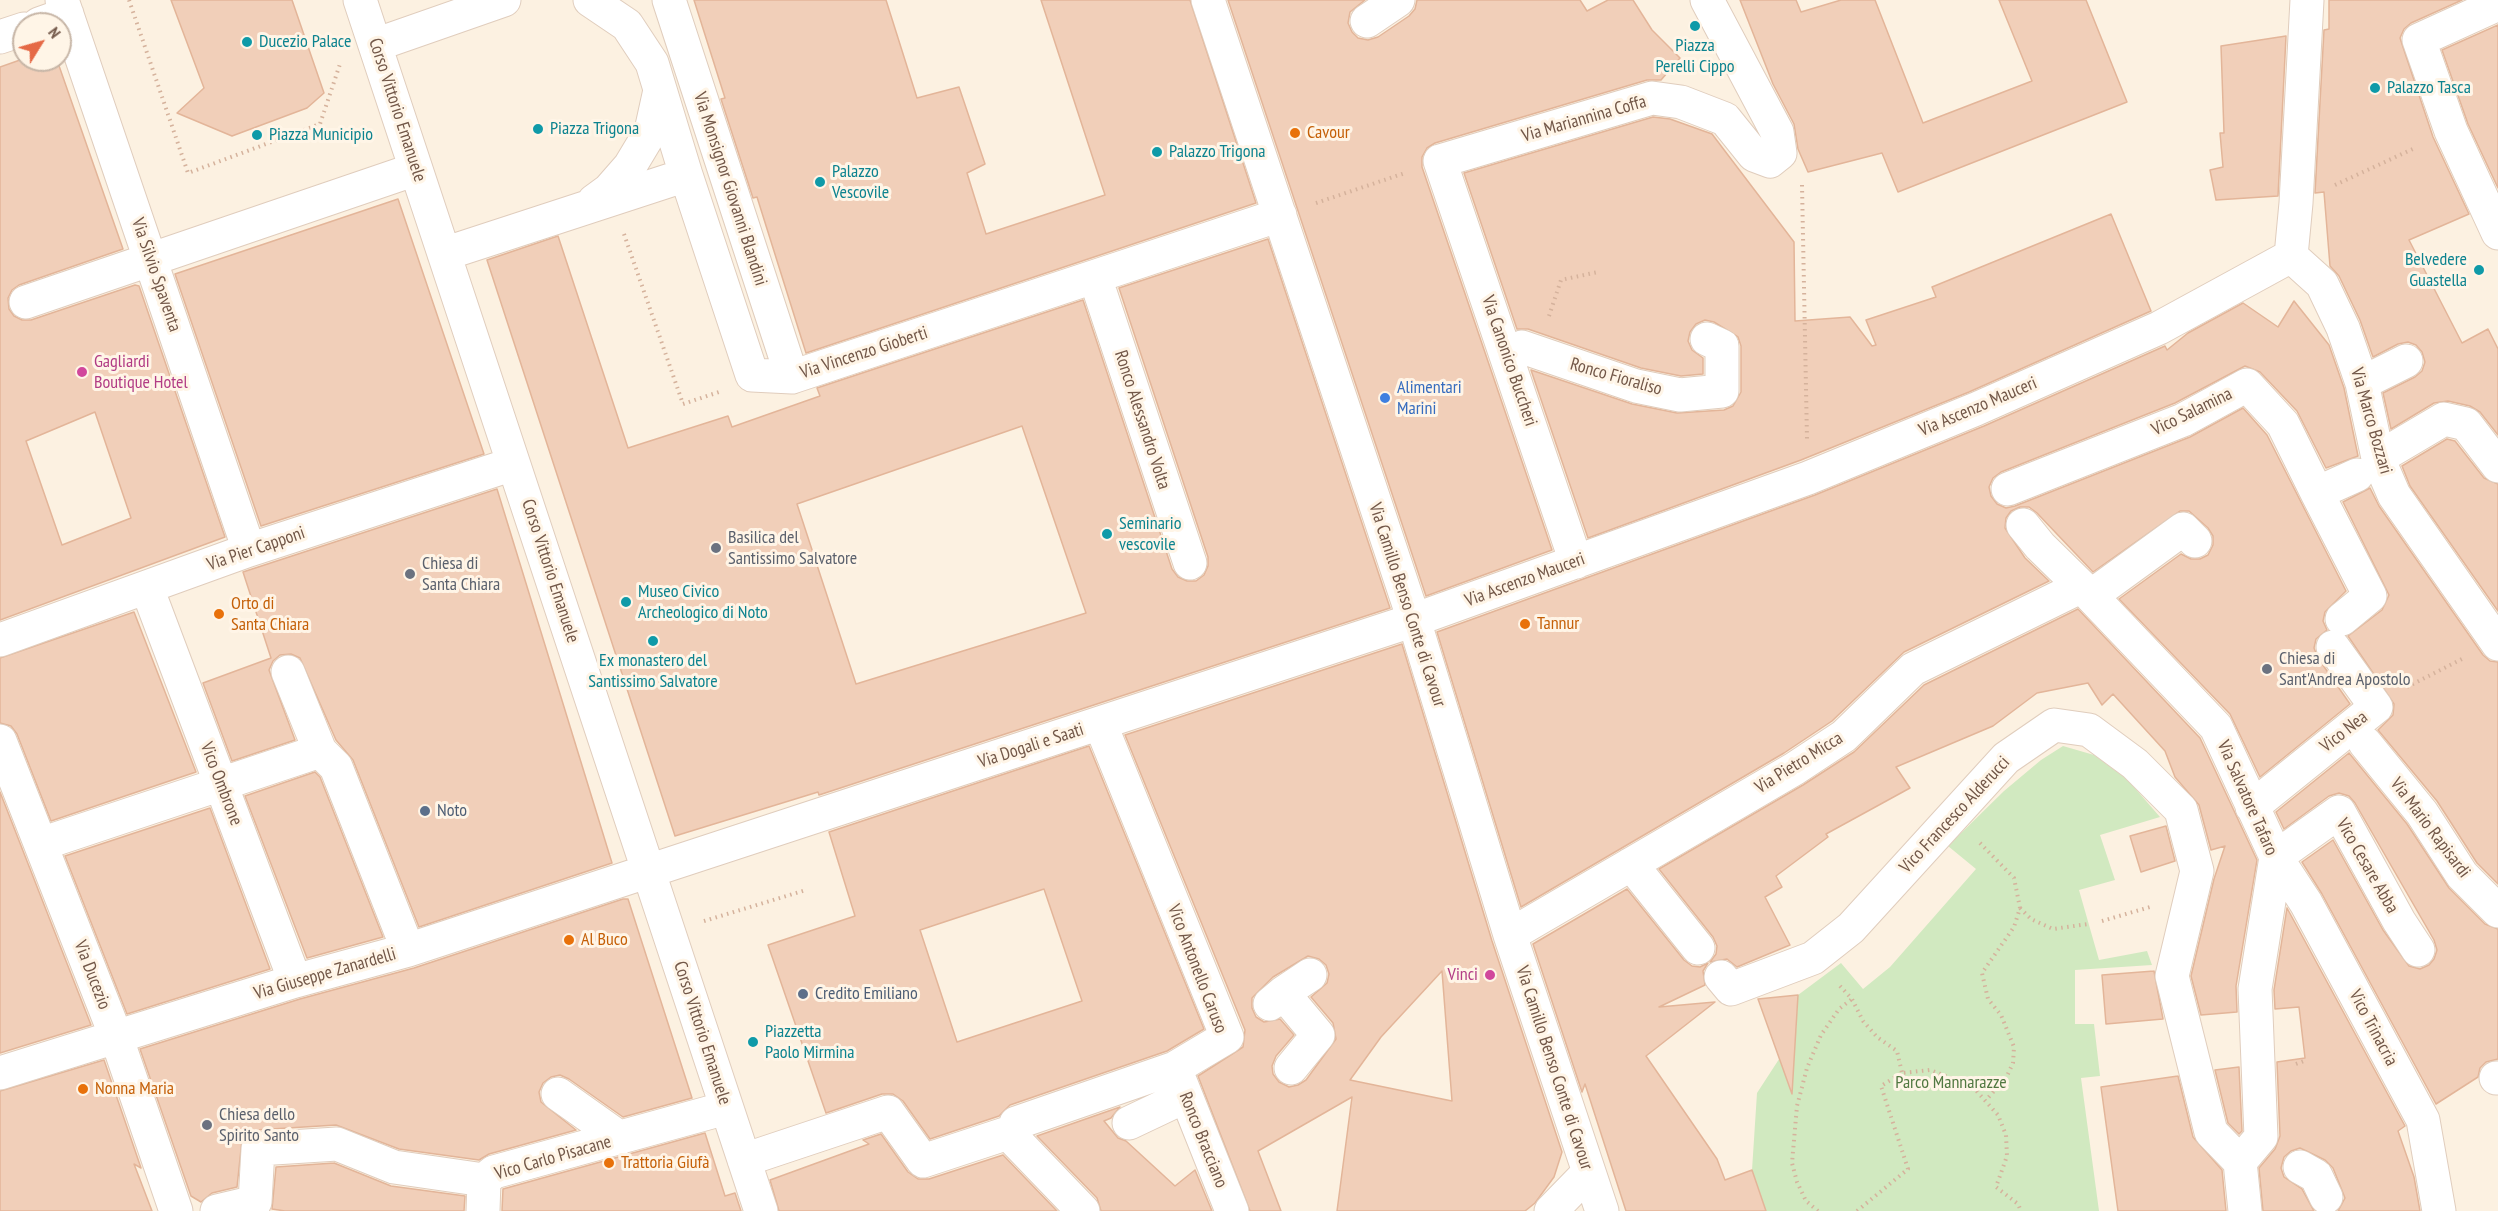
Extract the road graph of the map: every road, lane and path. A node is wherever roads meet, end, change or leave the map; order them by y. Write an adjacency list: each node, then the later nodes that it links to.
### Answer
1 (129, 0): 13 (path)
2 (360, 0): 13 (street, Corso Vittorio Emanuele)
3 (504, 0): 13 (street)
4 (590, 0): 15 (street)
5 (669, 0): 36 (street, Via Monsignor Giovanni Blandini)
6 (1208, 0): 23 (street, Via Camillo Benso Conte di Cavour)
7 (1398, 0): 12 (street)
8 (1707, 0): 17 (street)
9 (2307, 0): 21 (street)
10 (2498, 4): 11 (street)
11 (2462, 10): 16 (street)
12 (1367, 21)
13 (375, 45): 19 (street, Corso Vittorio Emanuele)
14 (72, 55): 27 (street, Via Silvio Spaventa)
15 (660, 90): 20 (street); 22 (street)
16 (2451, 131): 21 (path); 24 (street)
17 (1780, 153): 18 (street, Via Mariannina Coffa); 41 (path)
18 (1440, 161): 23 (path); 47 (street, Via Canonico Buccheri)
19 (416, 169): 25 (street, Corso Vittorio Emanuele); 27 (street)
20 (686, 175): 22 (street); 34 (street)
21 (2296, 203): 26 (street)
22 (585, 208): 25 (street)
23 (1280, 216): 30 (street, Via Vincenzo Gioberti); 51 (street, Via Camillo Benso Conte di Cavour)
24 (2498, 232)
25 (444, 254): 38 (street, Corso Vittorio Emanuele)
26 (2291, 256): 37 (street, Via Marco Bozzari); 41 (street, Via Ascenzo Mauceri)
27 (150, 258): 31 (street); 46 (street, Via Silvio Spaventa)
28 (634, 262): 34 (path)
29 (1598, 272): 33 (path)
30 (1095, 277): 36 (street, Via Vincenzo Gioberti); 48 (street, Ronco Alessandro Volta)
31 (26, 302)
32 (1707, 339): 33 (street, Ronco Fioraliso)
33 (1529, 350)
34 (747, 360): 36 (street, Via Vincenzo Gioberti)
35 (2406, 361): 37 (street)
36 (792, 377)
37 (2361, 383): 40 (street, Via Marco Bozzari)
38 (513, 464): 46 (street, Via Pier Capponi); 67 (street, Corso Vittorio Emanuele)
39 (2498, 466): 40 (street)
40 (2367, 467): 43 (street); 53 (street, Via Marco Bozzari)
41 (1808, 478): 47 (street, Via Ascenzo Mauceri)
42 (2008, 489): 43 (street, Vico Salamina)
43 (2317, 493): 56 (street)
44 (2023, 525): 50 (street, Via Salvatore Tafaro)
45 (2195, 541): 50 (street, Via Pietro Micca)
46 (249, 550): 49 (street, Via Pier Capponi)
47 (1576, 562): 51 (street, Via Ascenzo Mauceri)
48 (1190, 563)
49 (147, 588): 52 (street, Via Pier Capponi); 61 (street, Vico Ombrone)
50 (2086, 591): 62 (street, Via Salvatore Tafaro); 66 (street, Via Pietro Micca)
51 (1414, 620): 57 (street, Via Dogali e Saati); 75 (street, Via Camillo Benso Conte di Cavour)
52 (0, 640)
53 (2498, 644)
54 (2467, 657): 56 (path, Vico Nea)
55 (288, 672): 60 (street)
56 (2376, 707): 62 (street, Vico Nea)
57 (1100, 723): 67 (street, Via Dogali e Saati); 85 (street, Vico Antonello Caruso)
58 (0, 741): 64 (street, Via Ducezio)
59 (2365, 743): 70 (street, Via Mario Rapisardi)
60 (320, 751): 61 (street); 77 (street)
61 (221, 783): 64 (street); 82 (street, Vico Ombrone)
62 (2252, 807): 65 (street, Via Salvatore Tafaro)
63 (1950, 817): 69 (path); 79 (street, Vico Francesco Alderucci); 98 (street, Vico Francesco Alderucci)
64 (41, 844): 86 (street, Via Ducezio)
65 (2277, 857): 78 (street, Vico Cesare Abba); 98 (street, Via Salvatore Tafaro); 114 (street, Vico Trinacria)
66 (1631, 864): 75 (street, Via Pietro Micca); 76 (street)
67 (649, 872): 74 (street, Corso Vittorio Emanuele); 77 (street, Via Giuseppe Zanardelli)
68 (806, 890): 74 (path)
69 (2020, 908): 73 (path); 92 (path)
70 (2498, 911)
71 (2132, 912): 72 (path)
72 (2102, 921)
73 (2088, 924)
74 (669, 932): 93 (street, Corso Vittorio Emanuele)
75 (1510, 935): 100 (street, Via Camillo Benso Conte di Cavour)
76 (1698, 948)
77 (408, 950): 82 (street, Via Giuseppe Zanardelli)
78 (2418, 950)
79 (1813, 958): 81 (street, Vico Francesco Alderucci); 83 (path)
80 (1310, 975): 84 (street)
81 (1721, 977)
82 (295, 981): 86 (street, Via Giuseppe Zanardelli)
83 (1852, 999): 89 (path); 110 (path)
84 (1269, 1005): 85 (street); 87 (street)
85 (1227, 1037): 90 (street, Vico Antonello Caruso)
86 (117, 1039): 88 (street, Via Giuseppe Zanardelli); 103 (street, Via Ducezio)
87 (1290, 1068)
88 (0, 1073)
89 (1902, 1074): 92 (path); 111 (path)
90 (1180, 1082): 94 (street, Vico Antonello Caruso); 95 (street); 107 (street, Ronco Bracciano)
91 (558, 1094): 96 (street)
92 (1987, 1099): 112 (path)
93 (726, 1108): 96 (street, Vico Carlo Pisacane); 97 (street, Corso Vittorio Emanuele)
94 (1016, 1123)
95 (1129, 1124)
96 (620, 1138): 101 (street, Vico Carlo Pisacane)
97 (744, 1160): 105 (street, Corso Vittorio Emanuele); 106 (street)
98 (2240, 1162): 113 (street)
99 (2300, 1167): 102 (street)
100 (1589, 1172): 108 (street); 109 (street, Via Camillo Benso Conte di Cavour)
101 (484, 1195): 104 (street, Vico Carlo Pisacane)
102 (2326, 1197)
103 (176, 1211)
104 (217, 1211)
105 (761, 1211)
106 (1083, 1211)
107 (1232, 1211)
108 (1551, 1211)
109 (1602, 1211)
110 (1818, 1211)
111 (1857, 1211)
112 (2021, 1211)
113 (2245, 1211)
114 (2439, 1211)

